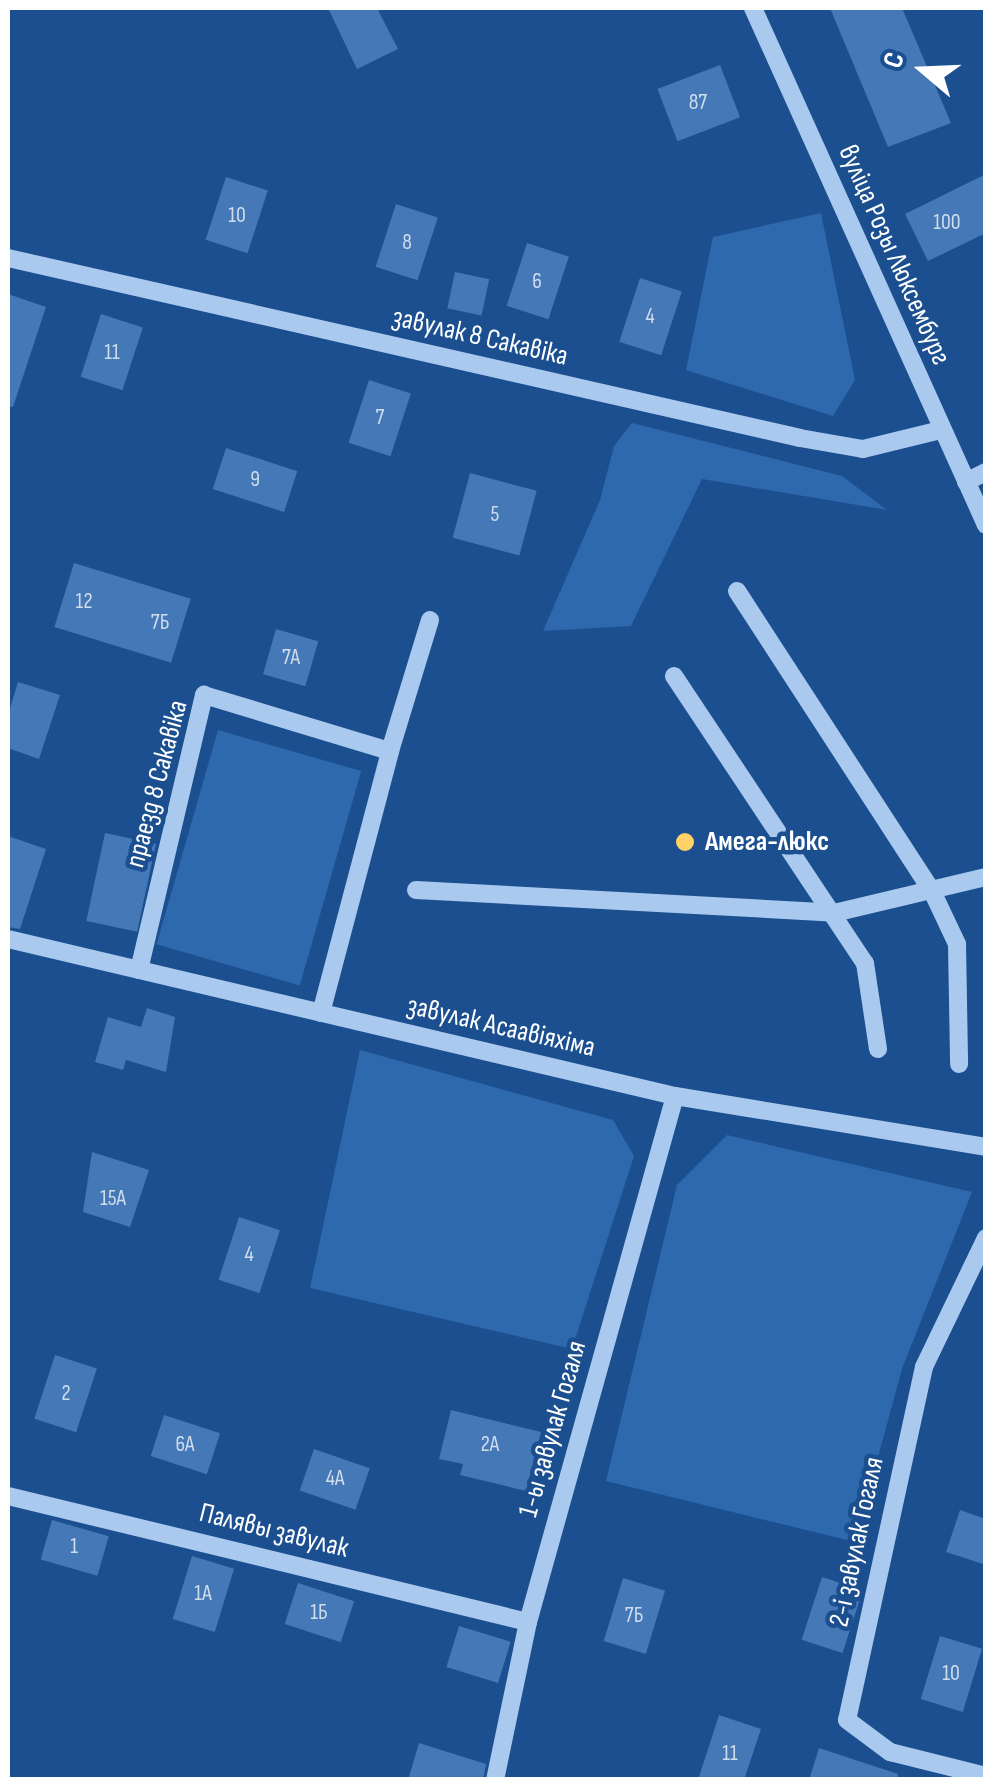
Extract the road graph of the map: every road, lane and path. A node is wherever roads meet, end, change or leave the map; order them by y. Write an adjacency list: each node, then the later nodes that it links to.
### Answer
1 (754, 8): 3 (street, вуліца Розы Люксембург)
2 (8, 258): 3 (street, завулак 8 Сакавіка)
3 (941, 430): 5 (street, вуліца Розы Люксембург)
4 (986, 472): 5 (street)
5 (966, 482): 6 (street, вуліца Розы Люксембург)
6 (986, 525)
7 (737, 591): 13 (street)
8 (430, 620): 10 (street)
9 (674, 676): 14 (street)
10 (390, 750): 16 (street, праезд 8 Сакавіка); 17 (street)
11 (986, 877): 13 (street)
12 (416, 890): 14 (street)
13 (932, 891): 14 (street); 19 (street)
14 (834, 913): 18 (street)
15 (8, 939): 16 (street, завулак Асаавіяхіма)
16 (139, 970): 17 (street, завулак Асаавіяхіма)
17 (321, 1014): 20 (street, завулак Асаавіяхіма)
18 (878, 1049)
19 (958, 1064)
20 (675, 1096): 21 (street, завулак Асаавіяхіма); 24 (street, 1-ы завулак Гогаля)
21 (986, 1147)
22 (986, 1238): 25 (street, 2-і завулак Гогаля)
23 (8, 1496): 24 (street, Палявы завулак)
24 (528, 1622): 26 (street, 1-ы завулак Гогаля)
25 (986, 1776)
26 (495, 1780)

